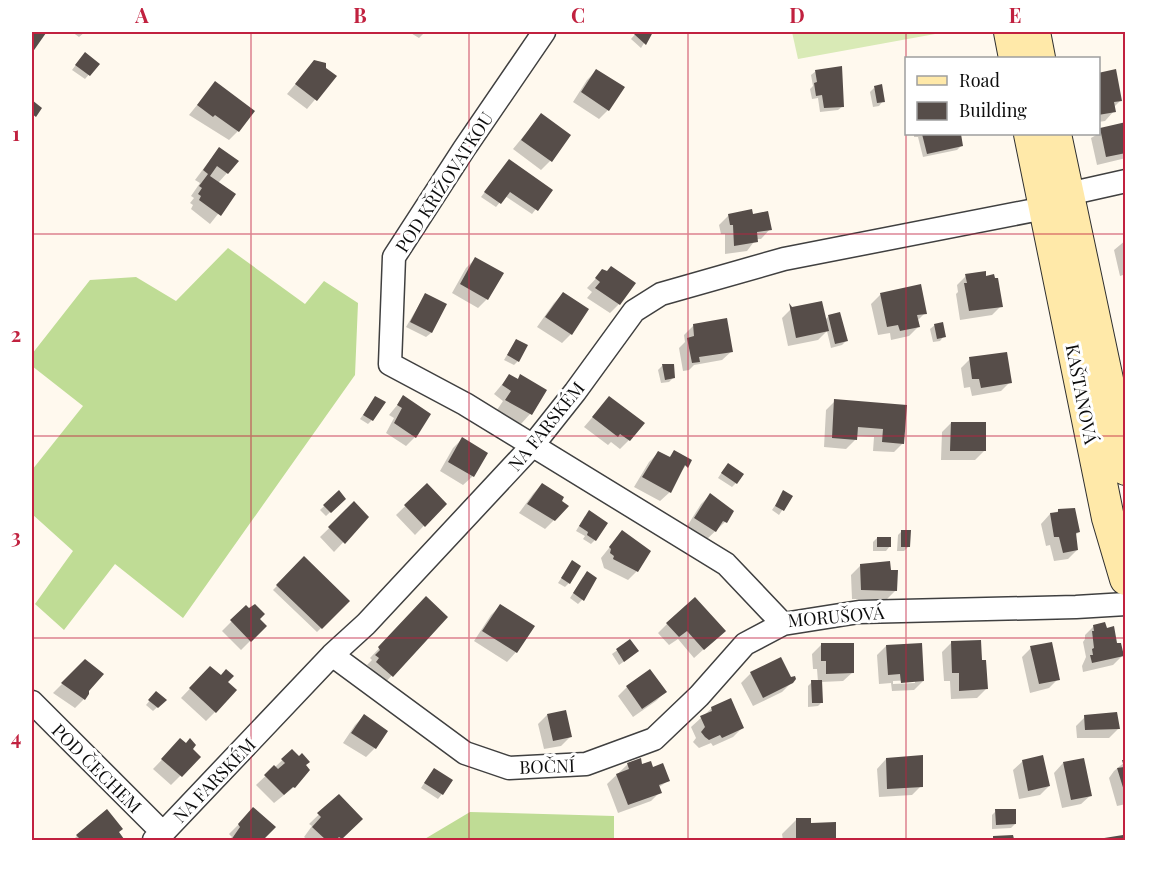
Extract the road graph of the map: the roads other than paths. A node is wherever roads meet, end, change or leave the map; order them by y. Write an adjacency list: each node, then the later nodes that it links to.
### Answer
1 (544, 32): 10 (street, POD KŘIŽOVATKOU)
2 (1010, 32): 4 (main road)
3 (1034, 32): 5 (main road)
4 (1015, 57)
5 (1039, 57)
6 (1030, 135): 9 (main road, KAŠTANOVÁ)
7 (1055, 135): 9 (main road, KAŠTANOVÁ)
8 (1125, 181): 9 (street, NA FARSKÉM)
9 (1057, 201): 10 (street, NA FARSKÉM); 11 (main road, KAŠTANOVÁ); 12 (main road, KAŠTANOVÁ)
10 (533, 445): 14 (street, MORUŠOVÁ); 15 (street, NA FARSKÉM)
11 (1125, 469)
12 (1125, 579)
13 (1125, 604): 14 (street, MORUŠOVÁ)
14 (783, 624): 15 (street, BOČNÍ)
15 (332, 655): 17 (street, NA FARSKÉM)
16 (32, 702): 17 (street, POD ČECHEM)
17 (159, 837)

